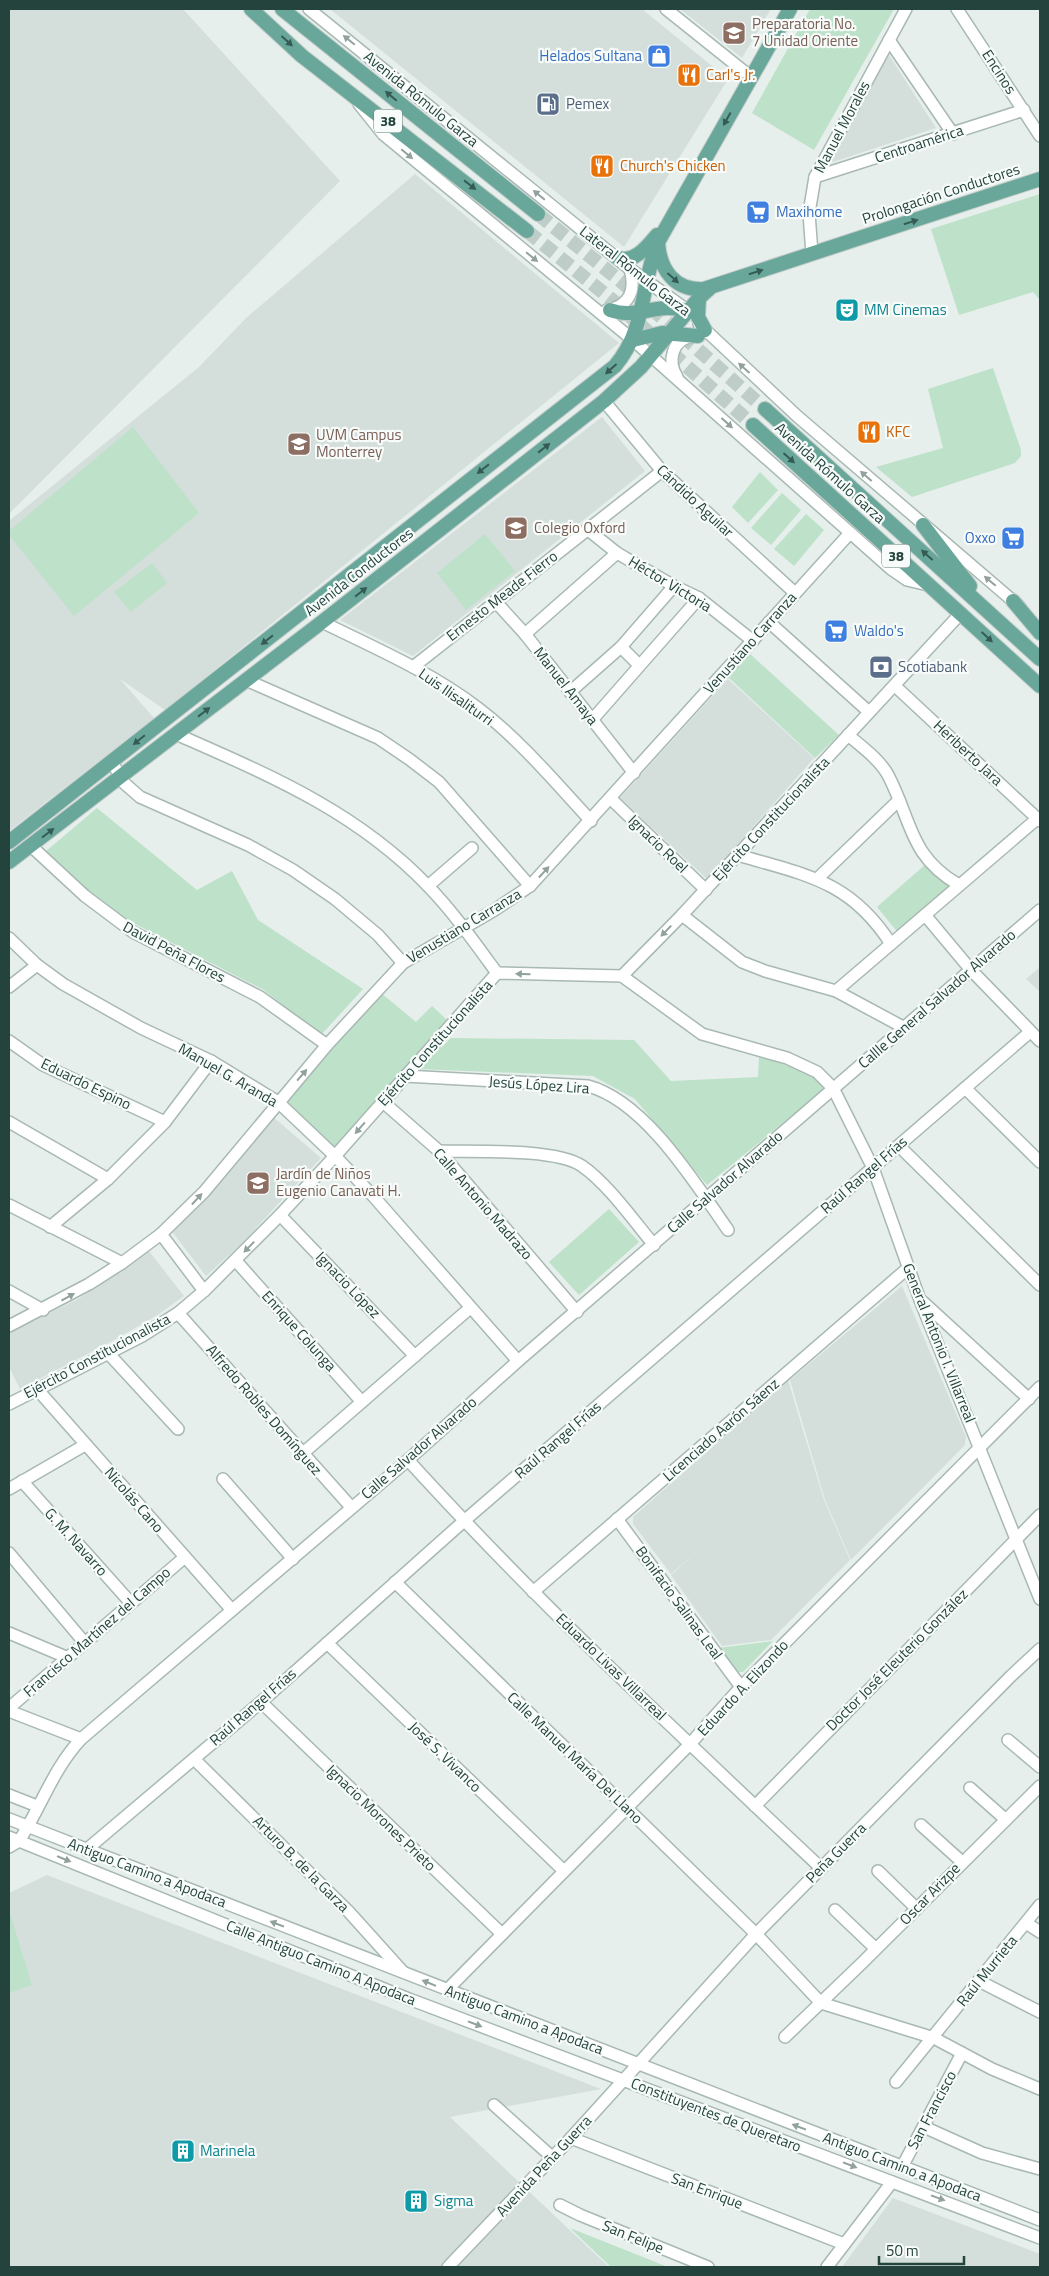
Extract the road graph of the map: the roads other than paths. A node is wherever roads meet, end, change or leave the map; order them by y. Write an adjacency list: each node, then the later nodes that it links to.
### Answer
1 (251, 9): 12 (main road, 38, one-way to 12)
2 (282, 9): 9 (main road, Avenida Rómulo Garza / 38)
3 (296, 9): 9 (main road)
4 (309, 9): 23 (street, Lateral Rómulo Garza, one-way to 4)
5 (666, 9): 11 (street)
6 (790, 9): 11 (main road)
7 (906, 9): 10 (street, Manuel Morales)
8 (957, 9): 13 (street, Encinos)
9 (314, 32): 18 (main road, Avenida Rómulo Garza / 38, one-way to 9)
10 (889, 40): 14 (street); 16 (street, Manuel Morales)
11 (751, 77): 19 (main road, one-way to 19)
12 (350, 93): 20 (main road, 38, one-way to 20); 28 (street, one-way to 28)
13 (1024, 110): 14 (street, Centroamérica); 15 (street, Encinos)
14 (953, 134): 16 (street, Centroamérica)
15 (1040, 136)
16 (815, 177): 22 (street, Manuel Morales)
17 (1040, 179): 22 (main road, Prolongación Conductores, one-way to 17)
18 (538, 214)
19 (670, 219): 21 (main road, Avenida Conductores); 23 (main road)
20 (527, 231)
21 (658, 242): 25 (main road, Avenida Conductores); 26 (main road, one-way to 26)
22 (812, 254): 26 (main road, Prolongación Conductores, one-way to 22)
23 (616, 258): 24 (street, Lateral Rómulo Garza)
24 (630, 269): 25 (street, Lateral Rómulo Garza); 28 (street)
25 (646, 280): 29 (main road, Avenida Conductores); 30 (street, Lateral Rómulo Garza)
26 (710, 288): 27 (main road, Avenida Conductores)
27 (699, 298): 30 (main road, Avenida Conductores); 32 (main road)
28 (604, 311): 29 (main road); 33 (street)
29 (640, 312): 30 (main road); 33 (main road, Avenida Conductores)
30 (688, 312): 31 (main road, Avenida Conductores); 32 (street, Lateral Rómulo Garza)
31 (671, 333): 32 (main road); 33 (main road); 34 (main road, Avenida Conductores)
32 (701, 333): 35 (street); 40 (street, Lateral Rómulo Garza, one-way to 32)
33 (633, 340): 34 (street); 70 (main road, Avenida Conductores, one-way to 70)
34 (651, 356): 35 (street); 36 (main road, Avenida Conductores)
35 (680, 382): 42 (street, one-way to 42)
36 (604, 401): 39 (street, Cándido Aguilar); 52 (main road, Avenida Conductores, one-way to 36)
37 (765, 409): 50 (main road, Avenida Rómulo Garza / 38, one-way to 37)
38 (753, 425): 45 (main road, Avenida Rómulo Garza / 38, one-way to 45)
39 (662, 471): 41 (street, Ernesto Meade Fierro); 46 (street, Cándido Aguilar)
40 (923, 525): 49 (street, Lateral Rómulo Garza, one-way to 40); 50 (main road)
41 (587, 529): 43 (street, Héctor Victoria); 48 (street, Ernesto Meade Fierro)
42 (850, 533): 45 (street); 46 (street, Venustiano Carranza)
43 (617, 552): 44 (street, Héctor Victoria); 56 (street)
44 (674, 586): 47 (street, Héctor Victoria); 58 (street)
45 (928, 586): 51 (main road, Avenida Rómulo Garza / 38)
46 (795, 593): 53 (street, Venustiano Carranza)
47 (699, 598): 57 (street, Héctor Victoria); 60 (street)
48 (495, 601): 56 (street, Manuel Amaya); 61 (street, Ernesto Meade Fierro)
49 (1013, 601): 54 (street, Lateral Rómulo Garza); 55 (main road)
50 (986, 609): 59 (main road, Avenida Rómulo Garza / 38)
51 (961, 613): 63 (street, Ejército Constitucionalista); 64 (main road, Avenida Rómulo Garza / 38, one-way to 64)
52 (322, 622): 61 (street, Luis Ilisaliturri); 62 (main road, Avenida Conductores)
53 (768, 622): 57 (street, Venustiano Carranza); 66 (street)
54 (1040, 624)
55 (1040, 633)
56 (525, 634): 65 (street, Manuel Amaya)
57 (753, 640): 71 (street, Venustiano Carranza)
58 (621, 647): 60 (street); 65 (street)
59 (1040, 659)
60 (639, 665): 67 (street)
61 (413, 667): 76 (street, Luis Ilisaliturri)
62 (246, 680): 68 (main road, Avenida Conductores, one-way to 62); 85 (street)
63 (895, 686): 66 (street, Ejército Constitucionalista); 75 (street, Heriberto Jara)
64 (1040, 686)
65 (570, 692): 67 (street, Manuel Amaya)
66 (869, 712): 69 (street, Ejército Constitucionalista)
67 (592, 720): 71 (street, Manuel Amaya)
68 (176, 734): 72 (main road, Avenida Conductores); 84 (street)
69 (848, 735): 74 (street); 80 (street, Ejército Constitucionalista)
70 (112, 762): 72 (street); 77 (main road, Avenida Conductores)
71 (634, 773): 73 (street, Venustiano Carranza)
72 (120, 778): 78 (main road, Avenida Conductores, one-way to 72); 93 (street)
73 (611, 799): 76 (street, Venustiano Carranza); 86 (street, Ignacio Roel)
74 (898, 800): 82 (street); 83 (street)
75 (1039, 819): 83 (street)
76 (591, 821): 85 (street, Venustiano Carranza, one-way to 76)
77 (9, 842)
78 (31, 846): 81 (main road, Avenida Conductores); 104 (street, David Peña Flores)
79 (472, 848): 84 (street)
80 (738, 855): 82 (street); 86 (street, Ejército Constitucionalista)
81 (9, 862)
82 (817, 878): 92 (street)
83 (958, 885): 89 (street)
84 (428, 886): 90 (street)
85 (530, 886): 90 (street, Venustiano Carranza)
86 (706, 890): 88 (street, Ejército Constitucionalista)
87 (1040, 910): 95 (street, Callle General Salvador Alvarado)
88 (682, 915): 97 (street, Ejército Constitucionalista, one-way to 97); 99 (street)
89 (925, 915): 92 (street); 95 (street)
90 (464, 927): 93 (street, Venustiano Carranza); 96 (street)
91 (9, 938): 94 (street, Manuel G. Aranda)
92 (891, 944): 99 (street)
93 (403, 963): 104 (street, Venustiano Carranza)
94 (37, 966): 98 (street); 105 (street, Manuel G. Aranda)
95 (971, 970): 100 (street, Callle General Salvador Alvarado); 101 (street)
96 (497, 973): 97 (street, Ejército Constitucionalista, one-way to 96); 106 (street, Ejército Constitucionalista)
97 (622, 976): 107 (street)
98 (9, 987)
99 (836, 991): 100 (street)
100 (902, 1028): 107 (street, Callle General Salvador Alvarado)
101 (1030, 1032): 103 (street); 108 (street, Raúl Rangel Frías)
102 (9, 1041): 112 (street, Eduardo Espino)
103 (1040, 1041)
104 (328, 1045): 109 (street, Venustiano Carranza, one-way to 104)
105 (211, 1061): 109 (street, Manuel G. Aranda); 112 (street)
106 (405, 1076): 110 (street, Ejército Constitucionalista); 119 (street, Jesús López Lira)
107 (833, 1088): 117 (street, General Antonio I. Villarreal); 119 (street, Calle Salvador Alvarado)
108 (965, 1088): 113 (street, Raúl Rangel Frías); 116 (street)
109 (278, 1102): 115 (street, Manuel G. Aranda); 124 (street, Venustiano Carranza, one-way to 109)
110 (382, 1102): 114 (street, Calle Antonio Madrazo); 115 (street, Ejército Constitucionalista, one-way to 115)
111 (9, 1122): 118 (street)
112 (165, 1122): 118 (street)
113 (899, 1146): 117 (street, Raúl Rangel Frías); 129 (street)
114 (440, 1151): 125 (street); 135 (street, Calle Antonio Madrazo)
115 (335, 1156): 121 (street, Ejército Constitucionalista); 133 (street, Manuel G. Aranda)
116 (1040, 1162)
117 (873, 1168): 128 (street, General Antonio I. Villarreal); 157 (street, Raúl Rangel Frías)
118 (108, 1179): 122 (street)
119 (706, 1198): 123 (street, Jesús López Lira); 125 (street, Calle Salvador Alvarado)
120 (9, 1205): 122 (street)
121 (280, 1215): 126 (street, Ejército Constitucionalista, one-way to 126); 139 (street, Ignacio López)
122 (50, 1227): 127 (street)
123 (728, 1230)
124 (160, 1234): 127 (street, Venustiano Carranza); 131 (street)
125 (654, 1245): 135 (street, Calle Salvador Alvarado)
126 (236, 1261): 131 (street, Ejército Constitucionalista); 144 (street, Enrique Colunga)
127 (122, 1263): 134 (street, Venustiano Carranza, one-way to 127)
128 (908, 1268): 132 (street, General Antonio I. Villarreal); 156 (street, Licenciado Aarón Sáenz)
129 (1040, 1285)
130 (9, 1291): 134 (street)
131 (204, 1291): 136 (street, Ejército Constitucionalista)
132 (920, 1300): 143 (street); 148 (street, General Antonio I. Villarreal)
133 (470, 1308): 139 (street); 140 (street, Manuel G. Aranda)
134 (43, 1310): 137 (street, Venustiano Carranza)
135 (577, 1312): 140 (street, Calle Salvador Alvarado)
136 (178, 1313): 138 (street, Ejército Constitucionalista); 149 (street, Alfredo Robles Domínguez)
137 (9, 1326)
138 (108, 1353): 142 (street, Ejército Constitucionalista); 146 (street)
139 (415, 1356): 144 (street)
140 (518, 1361): 150 (street, Calle Salvador Alvarado)
141 (1040, 1387): 143 (street, Eduardo A. Elizondo)
142 (37, 1389): 145 (street, Ejército Constitucionalista); 147 (street, Nicolás Cano)
143 (1029, 1399): 148 (street, Eduardo A. Elizondo)
144 (362, 1402): 149 (street)
145 (9, 1404)
146 (178, 1429)
147 (85, 1445): 152 (street); 160 (street, Nicolás Cano)
148 (980, 1446): 158 (street, General Antonio I. Villarreal); 172 (street, Eduardo A. Elizondo)
149 (302, 1454): 154 (street, Alfredo Robles Domínguez)
150 (408, 1460): 154 (street, Calle Salvador Alvarado); 157 (street, Eduardo Livas Villarreal)
151 (223, 1479): 161 (street)
152 (22, 1481): 153 (street); 165 (street, G. M. Navarro)
153 (9, 1489)
154 (351, 1507): 161 (street, Calle Salvador Alvarado)
155 (1040, 1515): 158 (street, Doctor José Eleuterio González)
156 (616, 1519): 163 (street, Licenciado Aarón Sáenz); 172 (street, Bonifacio Salinas Leal)
157 (464, 1521): 162 (street, Raúl Rangel Frías); 163 (street, Eduardo Livas Villarreal)
158 (1017, 1539): 164 (street, General Antonio I. Villarreal); 184 (street, Doctor José Eleuterio González)
159 (9, 1553): 168 (street)
160 (184, 1557): 165 (street, Francisco Martínez del Campo); 166 (street, Nicolás Cano)
161 (293, 1559): 166 (street, Calle Salvador Alvarado)
162 (395, 1582): 169 (street, Raúl Rangel Frías); 185 (street, Calle Manuel María Del Llano)
163 (533, 1592): 177 (street, Eduardo Livas Villarreal)
164 (1040, 1599)
165 (130, 1602): 168 (street, Francisco Martínez del Campo)
166 (232, 1609): 175 (street, Calle Salvador Alvarado)
167 (9, 1633): 171 (street)
168 (84, 1642): 171 (street, Francisco Martínez del Campo)
169 (327, 1643): 173 (street, Raúl Rangel Frías); 195 (street, José S. Vivanco)
170 (1040, 1649): 194 (street, Peña Guerra)
171 (66, 1657): 174 (street, Francisco Martínez del Campo)
172 (741, 1687): 177 (street, Eduardo A. Elizondo)
173 (261, 1702): 178 (street, Raúl Rangel Frías); 202 (street, Ignacio Morones Prieto)
174 (9, 1709): 175 (street)
175 (81, 1739): 183 (street, Calle Salvador Alvarado)
176 (1008, 1740): 179 (street)
177 (690, 1744): 184 (street, Eduardo Livas Villarreal); 185 (street, Eduardo A. Elizondo)
178 (194, 1758): 192 (street, Raúl Rangel Frías); 205 (street, Arturo B. de la Garza)
179 (1040, 1767)
180 (1040, 1786): 186 (street, Oscar Arizpe)
181 (970, 1788): 186 (street)
182 (9, 1795): 183 (street)
183 (37, 1806): 189 (street, Calle Salvador Alvarado)
184 (754, 1806): 194 (street, Eduardo Livas Villarreal)
185 (627, 1808): 195 (street, Eduardo A. Elizondo); 203 (street, Calle Manuel María Del Llano)
186 (1005, 1818): 193 (street, Oscar Arizpe)
187 (9, 1819): 189 (street, Antiguo Camino a Apodaca)
188 (921, 1825): 193 (street)
189 (28, 1826): 190 (street, Calle Salvador Alvarado); 192 (street, Antiguo Camino a Apodaca)
190 (14, 1839): 191 (street); 214 (street, Calle Antiguo Camino A Apodaca, one-way to 214)
191 (9, 1847)
192 (86, 1850): 205 (street, Antiguo Camino a Apodaca, one-way to 192)
193 (962, 1862): 198 (street, Oscar Arizpe)
194 (821, 1868): 203 (street, Peña Guerra)
195 (563, 1870): 202 (street, Eduardo A. Elizondo)
196 (878, 1871): 198 (street)
197 (1040, 1905): 200 (street, Raúl Murrieta)
198 (916, 1908): 204 (street, Oscar Arizpe)
199 (835, 1910): 204 (street)
200 (1026, 1923): 201 (street); 206 (street, Raúl Murrieta)
201 (1040, 1932)
202 (502, 1934): 207 (street, Eduardo A. Elizondo)
203 (756, 1934): 208 (street, Calle Manuel María Del Llano); 213 (street, Peña Guerra)
204 (876, 1949): 208 (street, Oscar Arizpe)
205 (404, 1973): 207 (street, Antiguo Camino a Apodaca, one-way to 205)
206 (979, 1981): 209 (street); 211 (street, Raúl Murrieta)
207 (447, 1990): 213 (street, Antiguo Camino a Apodaca)
208 (821, 2003): 210 (street, Oscar Arizpe); 211 (street)
209 (1040, 2012)
210 (785, 2037)
211 (934, 2038): 212 (street); 215 (street, Raúl Murrieta)
212 (962, 2052): 216 (street); 218 (street, San Francisco)
213 (638, 2063): 214 (street, Avenida Peña Guerra); 221 (street, Antiguo Camino a Apodaca, one-way to 213)
214 (624, 2080): 219 (street, Avenida Peña Guerra); 223 (street, Constituyentes de Queretaro, one-way to 223)
215 (896, 2082)
216 (1040, 2089)
217 (494, 2105): 220 (street)
218 (924, 2127): 221 (street, San Francisco); 222 (street)
219 (571, 2138): 220 (street, Avenida Peña Guerra); 227 (street, San Enrique)
220 (552, 2157): 228 (street, Avenida Peña Guerra)
221 (902, 2167): 225 (street, Antiguo Camino a Apodaca)
222 (1040, 2169)
223 (892, 2182): 226 (street, Constituyentes de Queretaro, one-way to 226); 227 (street)
224 (560, 2204): 229 (street, San Felipe)
225 (1040, 2220)
226 (1040, 2238)
227 (844, 2244): 230 (street)
228 (448, 2267)
229 (708, 2267)
230 (827, 2267)

